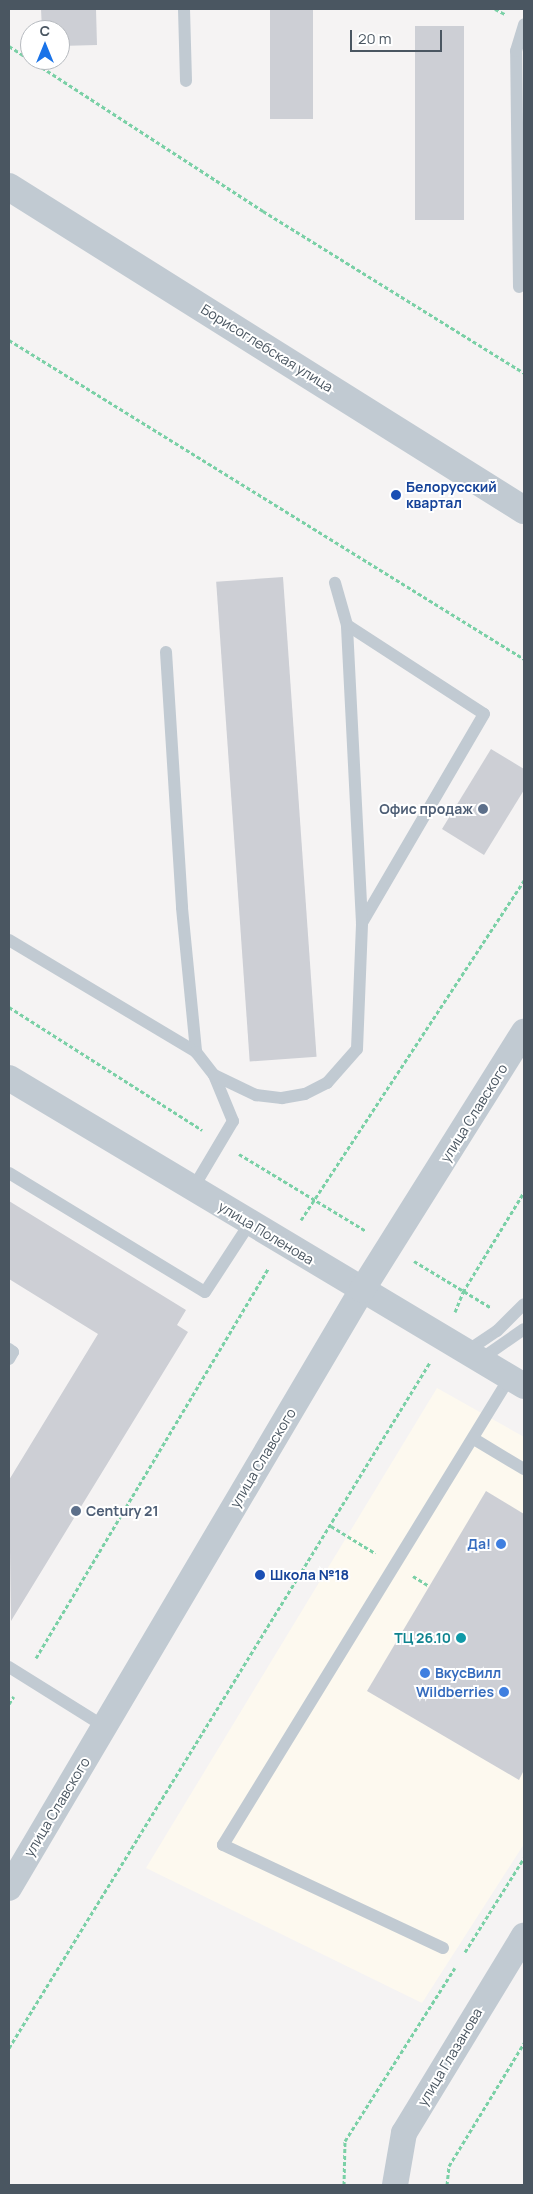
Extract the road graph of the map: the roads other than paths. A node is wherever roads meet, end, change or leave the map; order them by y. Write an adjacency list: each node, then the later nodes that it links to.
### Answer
1 (184, 9): 3 (lane)
2 (524, 24): 5 (lane)
3 (186, 81)
4 (9, 187): 6 (street, Борисоглебская улица)
5 (519, 287)
6 (524, 510)
7 (334, 583): 8 (lane)
8 (347, 625): 10 (lane); 10 (lane)
9 (166, 652): 13 (lane)
10 (362, 923): 14 (lane)
11 (9, 940): 13 (lane)
12 (524, 1032): 19 (street, улица Славского)
13 (196, 1052): 14 (lane)
14 (214, 1075): 17 (lane)
15 (9, 1078): 17 (street, улица Поленова)
16 (9, 1173): 18 (lane)
17 (192, 1190): 18 (street, улица Поленова)
18 (250, 1224): 19 (street, улица Поленова)
19 (362, 1290): 23 (street, улица Поленова); 29 (street, улица Славского)
20 (524, 1304): 23 (lane)
21 (524, 1330): 23 (lane)
22 (9, 1349): 24 (lane)
23 (474, 1355): 25 (street, улица Поленова)
24 (9, 1359)
25 (517, 1382): 26 (lane)
26 (474, 1439): 27 (lane); 32 (lane)
27 (524, 1470)
28 (9, 1667): 29 (lane)
29 (105, 1727): 30 (street, улица Славского)
30 (9, 1888)
31 (524, 1936): 33 (street, улица Глазанова)
32 (443, 1948)
33 (395, 2185)

